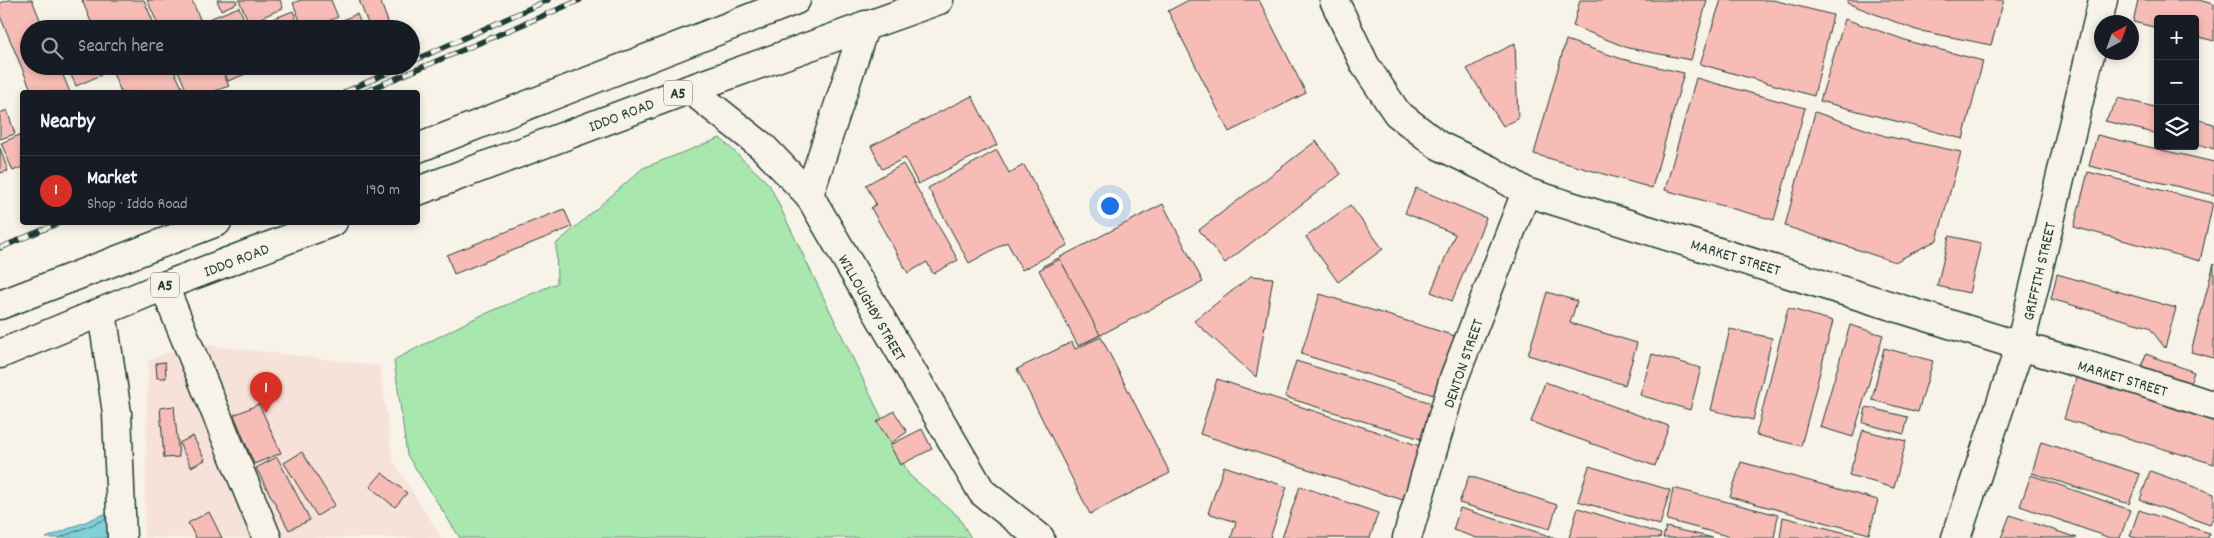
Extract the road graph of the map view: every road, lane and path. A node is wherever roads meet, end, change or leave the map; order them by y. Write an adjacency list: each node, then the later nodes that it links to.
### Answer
1 (796, 0): 7 (main road)
2 (939, 0): 5 (main road, IDDO ROAD / A5)
3 (1334, 0): 9 (main road, MARKET STREET)
4 (2103, 0): 16 (main road, GRIFFITH STREET)
5 (865, 25): 6 (main road, IDDO ROAD / A5); 10 (main road)
6 (690, 89): 8 (main road, IDDO ROAD / A5); 10 (main road, WILLOUGHBY STREET)
7 (420, 147)
8 (420, 190)
9 (1526, 192): 16 (main road, MARKET STREET); 22 (main road, DENTON STREET)
10 (809, 194): 21 (main road, WILLOUGHBY STREET)
11 (209, 225): 14 (main road, A5)
12 (325, 225): 13 (main road, IDDO ROAD / A5)
13 (164, 286): 15 (main road, IDDO ROAD / A5); 20 (main road)
14 (0, 306)
15 (102, 312): 17 (main road, IDDO ROAD / A5); 19 (main road)
16 (2020, 346): 18 (main road, MARKET STREET); 23 (main road, GRIFFITH STREET)
17 (0, 354)
18 (2214, 406)
19 (122, 538)
20 (267, 538)
21 (1040, 538)
22 (1407, 538)
23 (1956, 538)

